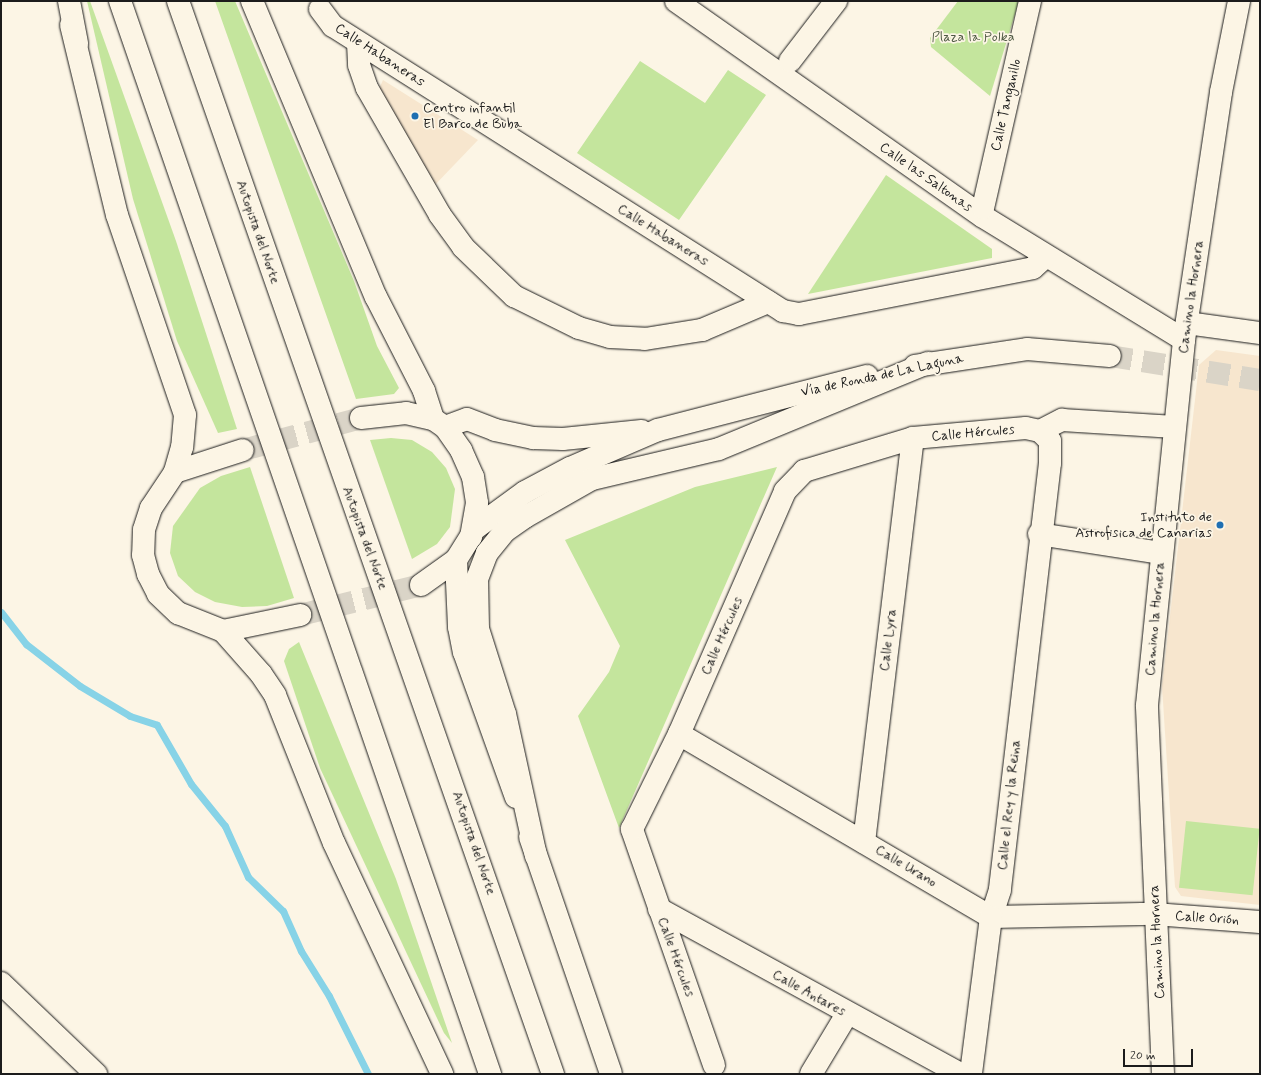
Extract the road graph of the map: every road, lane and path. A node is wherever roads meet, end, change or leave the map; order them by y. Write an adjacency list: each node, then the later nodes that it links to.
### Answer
1 (62, 1): 11 (main road)
2 (69, 1): 11 (main road)
3 (120, 1): 48 (main road)
4 (252, 1): 22 (main road)
5 (836, 1): 13 (main road)
6 (1030, 1): 14 (main road, Calle Tanganillo)
7 (1240, 1): 17 (main road, Camino la Hornera)
8 (180, 3): 49 (main road, Autopista del Norte)
9 (688, 4): 15 (main road, Calle las Saltonas)
10 (320, 9): 12 (main road, Calle Habaneras)
11 (77, 43): 28 (main road)
12 (358, 43): 16 (main road, Calle Habaneras); 16 (main road)
13 (790, 61)
14 (983, 208)
15 (1045, 257): 16 (main road, Calle Habaneras); 17 (main road, Calle las Saltonas)
16 (768, 302)
17 (1186, 332): 18 (main road); 23 (main road, Camino la Hornera)
18 (1260, 333)
19 (1110, 356): 20 (main road, Vía de Ronda de La Laguna)
20 (928, 363): 24 (main road, Vía de Ronda de La Laguna); 38 (main road)
21 (361, 418): 22 (main road)
22 (439, 423): 24 (main road); 29 (main road)
23 (1174, 427): 25 (main road); 31 (main road, Camino la Hornera)
24 (658, 430): 29 (main road)
25 (1040, 431): 26 (main road, Calle Hércules); 30 (main road, Calle el Rey y la Reina)
26 (913, 438): 36 (main road, Calle Hércules); 37 (main road, Calle Lyra)
27 (243, 450): 28 (main road)
28 (175, 472): 35 (main road)
29 (473, 530): 32 (main road)
30 (1039, 534): 31 (main road); 41 (main road, Calle el Rey y la Reina)
31 (1161, 553): 40 (main road, Camino la Hornera)
32 (456, 560): 33 (main road); 38 (main road)
33 (421, 586)
34 (300, 615): 35 (main road)
35 (223, 631): 47 (main road)
36 (680, 734): 37 (main road, Calle Urano); 39 (main road, Calle Hércules)
37 (864, 842): 41 (main road, Calle Urano)
38 (536, 856): 50 (main road)
39 (659, 909): 44 (main road, Calle Antares); 45 (main road, Calle Hércules)
40 (1154, 914): 41 (main road); 42 (main road, Calle Orión); 54 (main road, Camino la Hornera)
41 (991, 917): 53 (main road, Calle el Rey y la Reina)
42 (1260, 922)
43 (1, 983): 46 (main road)
44 (847, 1014): 51 (main road); 52 (main road, Calle Antares)
45 (714, 1065)
46 (96, 1074)
47 (442, 1074)
48 (490, 1074)
49 (554, 1074)
50 (612, 1074)
51 (811, 1074)
52 (961, 1074)
53 (971, 1074)
54 (1163, 1074)

